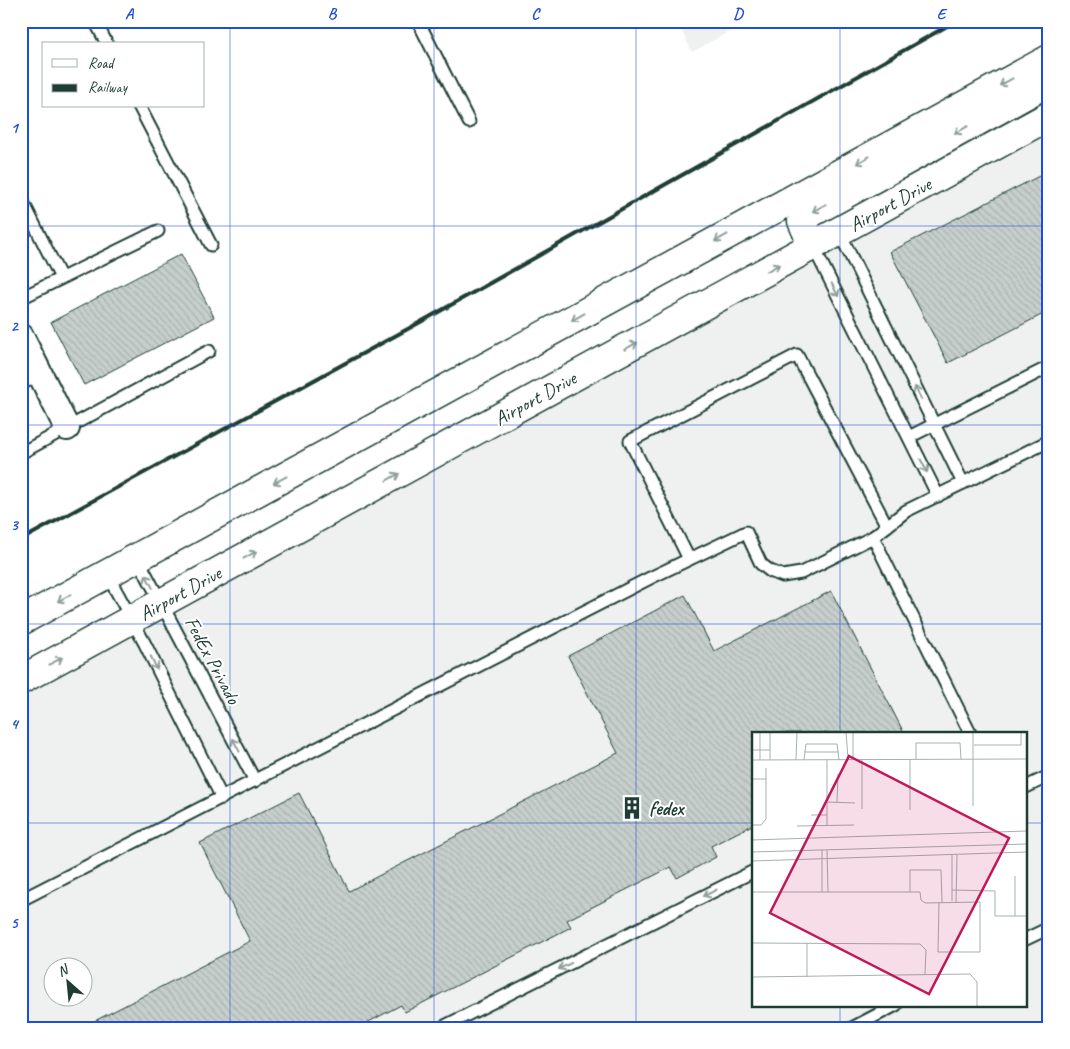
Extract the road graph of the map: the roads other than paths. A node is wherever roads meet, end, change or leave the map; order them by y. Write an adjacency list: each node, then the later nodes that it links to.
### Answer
1 (95, 21): 3 (lane)
2 (418, 21): 8 (lane)
3 (106, 42)
4 (1049, 59): 29 (main road, one-way to 29)
5 (1049, 79): 13 (main road, one-way to 13)
6 (140, 108): 12 (lane)
7 (1049, 116): 11 (main road, Airport Drive)
8 (469, 122)
9 (21, 198): 14 (lane)
10 (158, 231): 14 (lane)
11 (839, 232): 13 (main road, Airport Drive); 20 (lane, one-way to 11)
12 (212, 245)
13 (813, 246): 22 (lane, one-way to 22); 32 (main road, Airport Drive, one-way to 13)
14 (61, 278): 15 (lane)
15 (21, 298)
16 (21, 336): 19 (street)
17 (210, 351): 21 (lane)
18 (1049, 367): 20 (lane)
19 (31, 379): 21 (street)
20 (934, 424): 22 (lane); 25 (lane)
21 (67, 428): 24 (lane)
22 (909, 437): 26 (lane, one-way to 26)
23 (1049, 441): 25 (lane)
24 (21, 453)
25 (963, 484): 26 (lane)
26 (938, 496): 27 (lane)
27 (887, 526): 28 (lane); 30 (lane)
28 (873, 537): 30 (lane); 36 (lane)
29 (137, 558): 31 (main road); 32 (lane, FedEx Privado, one-way to 29)
30 (689, 559): 38 (lane)
31 (107, 574): 33 (lane); 34 (main road, one-way to 34)
32 (161, 604): 33 (main road, Airport Drive); 38 (lane, FedEx Privado, one-way to 32)
33 (132, 620): 35 (main road, Airport Drive, one-way to 33); 40 (lane, one-way to 40)
34 (21, 621)
35 (21, 680)
36 (970, 732)
37 (1049, 776): 39 (lane)
38 (255, 781): 40 (lane)
39 (1028, 786)
40 (222, 798): 42 (lane)
41 (752, 872): 46 (lane, one-way to 46)
42 (21, 900)
43 (1049, 928): 44 (lane)
44 (1028, 938)
45 (894, 1006): 47 (lane)
46 (441, 1028)
47 (852, 1028)

